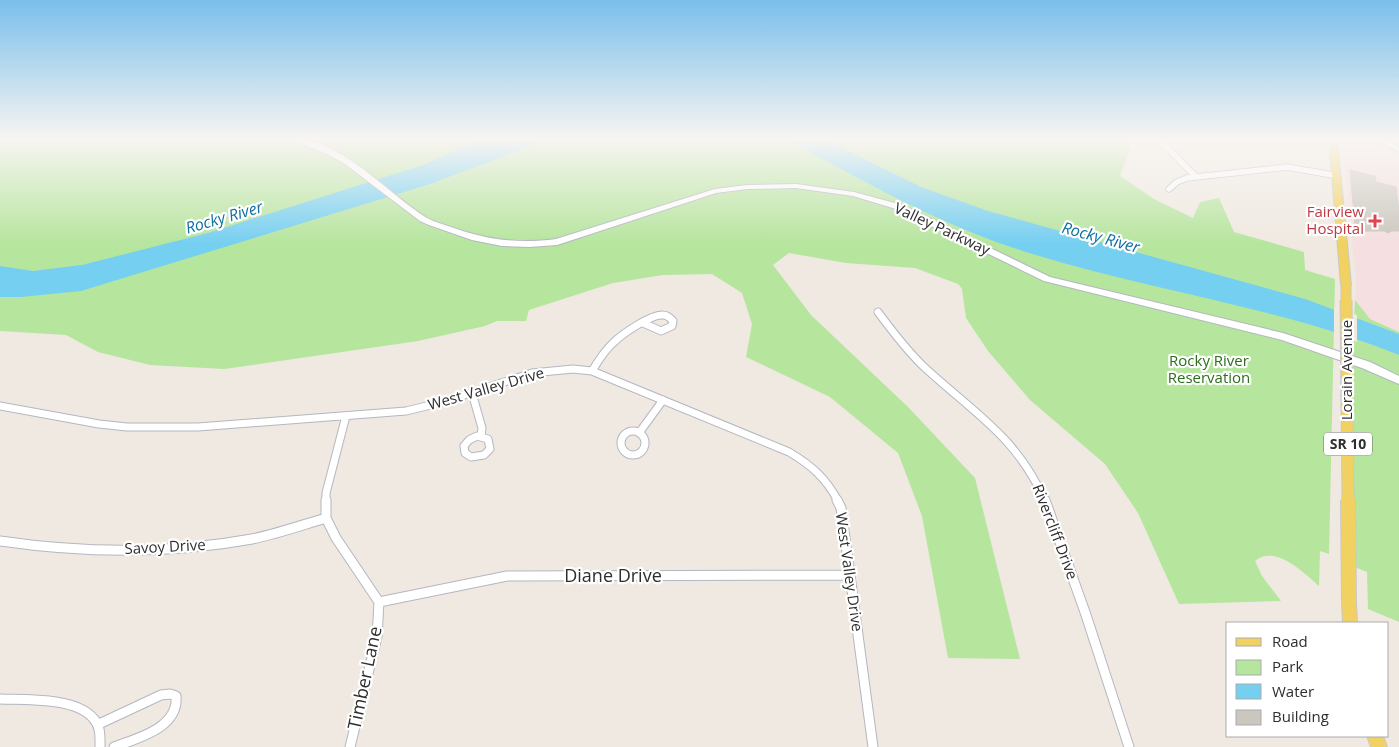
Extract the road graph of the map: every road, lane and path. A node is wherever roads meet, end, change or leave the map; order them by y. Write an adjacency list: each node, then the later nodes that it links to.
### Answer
1 (367, 174): 11 (street, Valley Parkway)
2 (1193, 174): 6 (street)
3 (1222, 174): 6 (street)
4 (1327, 174): 5 (street)
5 (1338, 176): 22 (main road, Lorain Avenue / SR 10, bridge)
6 (1196, 177): 7 (street)
7 (1169, 188)
8 (878, 312): 29 (street, Rivercliff Drive)
9 (643, 323): 10 (street)
10 (592, 371): 12 (street, West Valley Drive); 13 (street, West Valley Drive)
11 (1399, 380)
12 (472, 393): 15 (street, West Valley Drive); 17 (street)
13 (663, 400): 16 (street); 20 (street, West Valley Drive)
14 (0, 406): 15 (street, West Valley Drive)
15 (346, 416): 18 (street)
16 (639, 433)
17 (481, 436)
18 (326, 518): 19 (street, Savoy Drive); 21 (street)
19 (0, 541)
20 (850, 575): 21 (street, Diane Drive); 28 (street, West Valley Drive)
21 (379, 602): 27 (street, Timber Lane)
22 (1350, 622)
23 (0, 699): 24 (street)
24 (99, 724): 25 (street); 26 (street)
25 (100, 747)
26 (114, 747)
27 (350, 747)
28 (873, 747)
29 (1128, 747)

